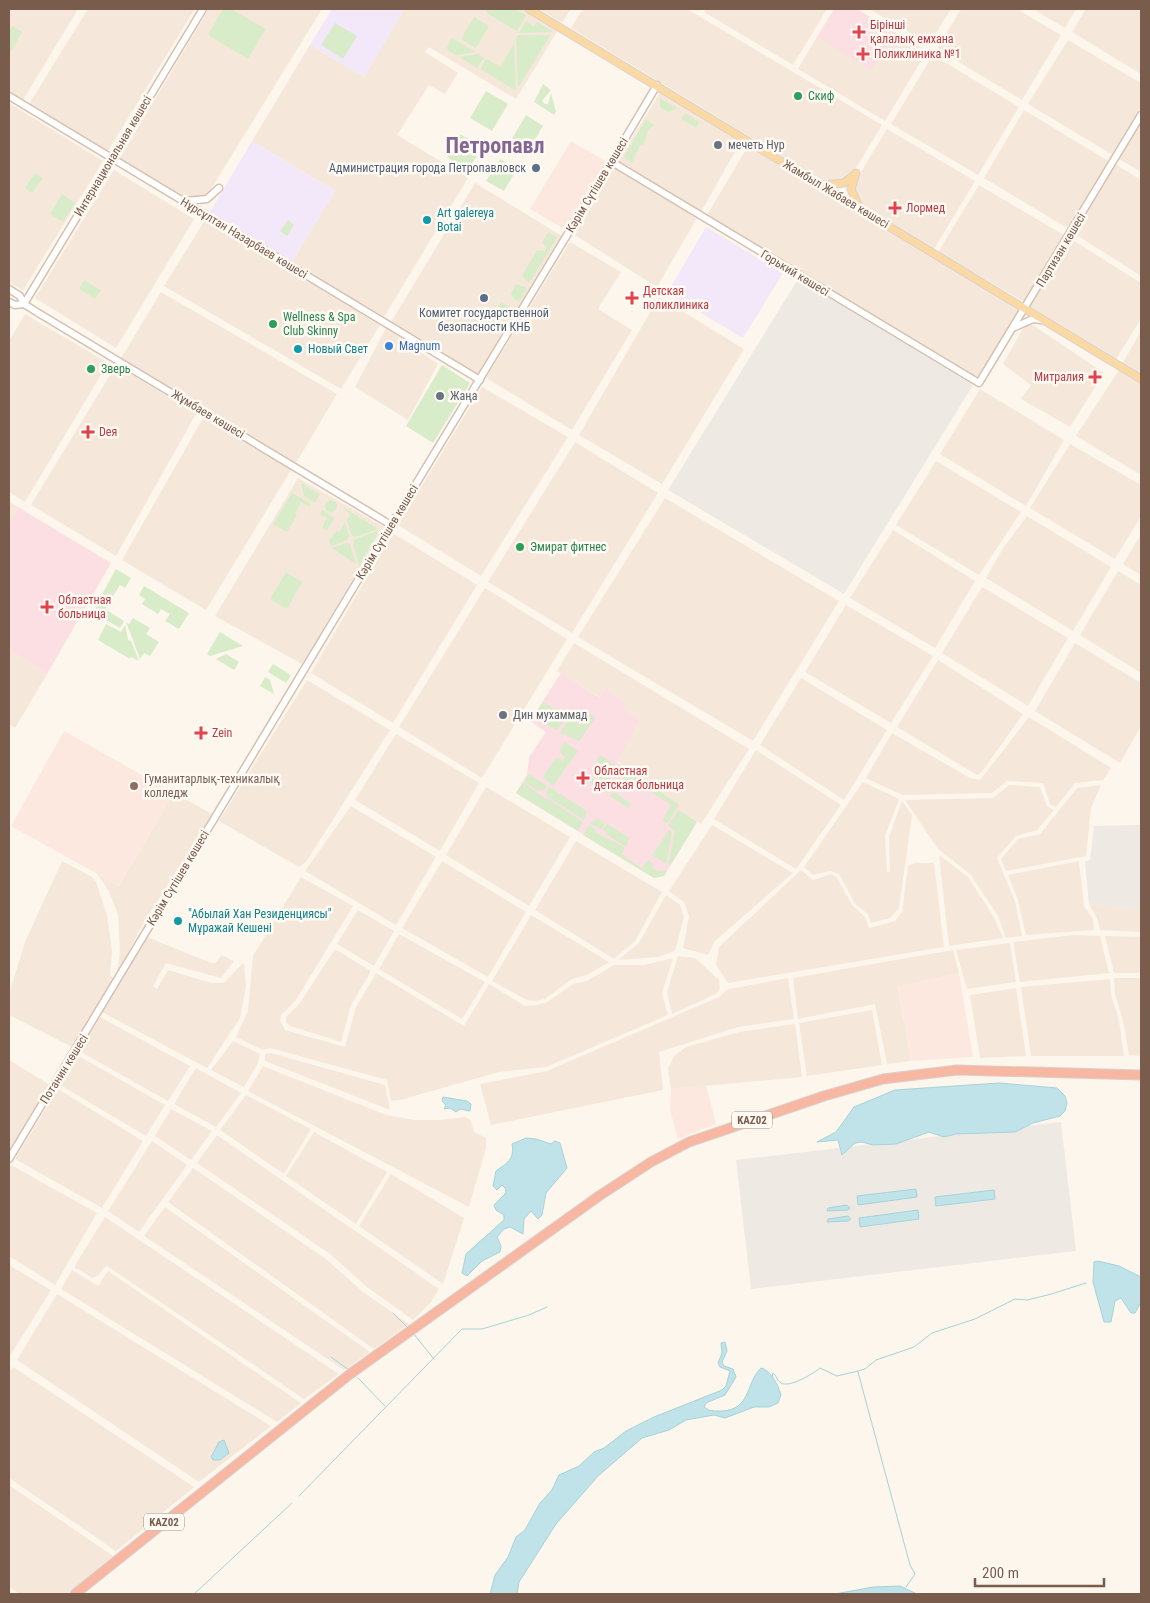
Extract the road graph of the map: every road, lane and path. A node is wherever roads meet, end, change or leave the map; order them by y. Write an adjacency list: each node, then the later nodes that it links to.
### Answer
1 (203, 9): 6 (main road, Интернациональная көшесі)
2 (529, 9): 3 (main road, Жамбыл Жабаев көшесі)
3 (657, 85): 7 (main road, Кәрім Сүтішев көшесі); 8 (main road, Жамбыл Жабаев көшесі)
4 (9, 96): 6 (main road, Нұрсұлтан Назарбаев көшесі)
5 (1141, 115): 15 (main road, Партизан көшесі)
6 (112, 158): 10 (main road, Нұрсұлтан Назарбаев көшесі); 14 (main road, Интернациональная көшесі)
7 (612, 162): 19 (main road, Кәрім Сүтішев көшесі); 20 (main road, Горький көшесі)
8 (819, 184): 11 (main road, Жамбыл Жабаев көшесі); 11 (main road)
9 (219, 188): 10 (main road)
10 (182, 200): 19 (main road, Нұрсұлтан Назарбаев көшесі)
11 (863, 211): 15 (main road, Жамбыл Жабаев көшесі)
12 (9, 289): 14 (main road, Жұмбаев көшесі)
13 (9, 302): 14 (main road, Жұмбаев көшесі)
14 (24, 304): 21 (main road, Жұмбаев көшесі)
15 (1025, 309): 16 (main road, Жамбыл Жабаев көшесі); 17 (main road, Партизан көшесі)
16 (1045, 321): 17 (main road); 18 (main road, Жамбыл Жабаев көшесі)
17 (1012, 330): 20 (main road, Партизан көшесі)
18 (1141, 379)
19 (480, 380): 21 (main road, Кәрім Сүтішев көшесі)
20 (979, 383)
21 (391, 525): 22 (main road, Кәрім Сүтішев көшесі)
22 (118, 978): 24 (main road, Потанин көшесі)
23 (1141, 1075): 25 (highway, KAZ02)
24 (9, 1159)
25 (76, 1594)

